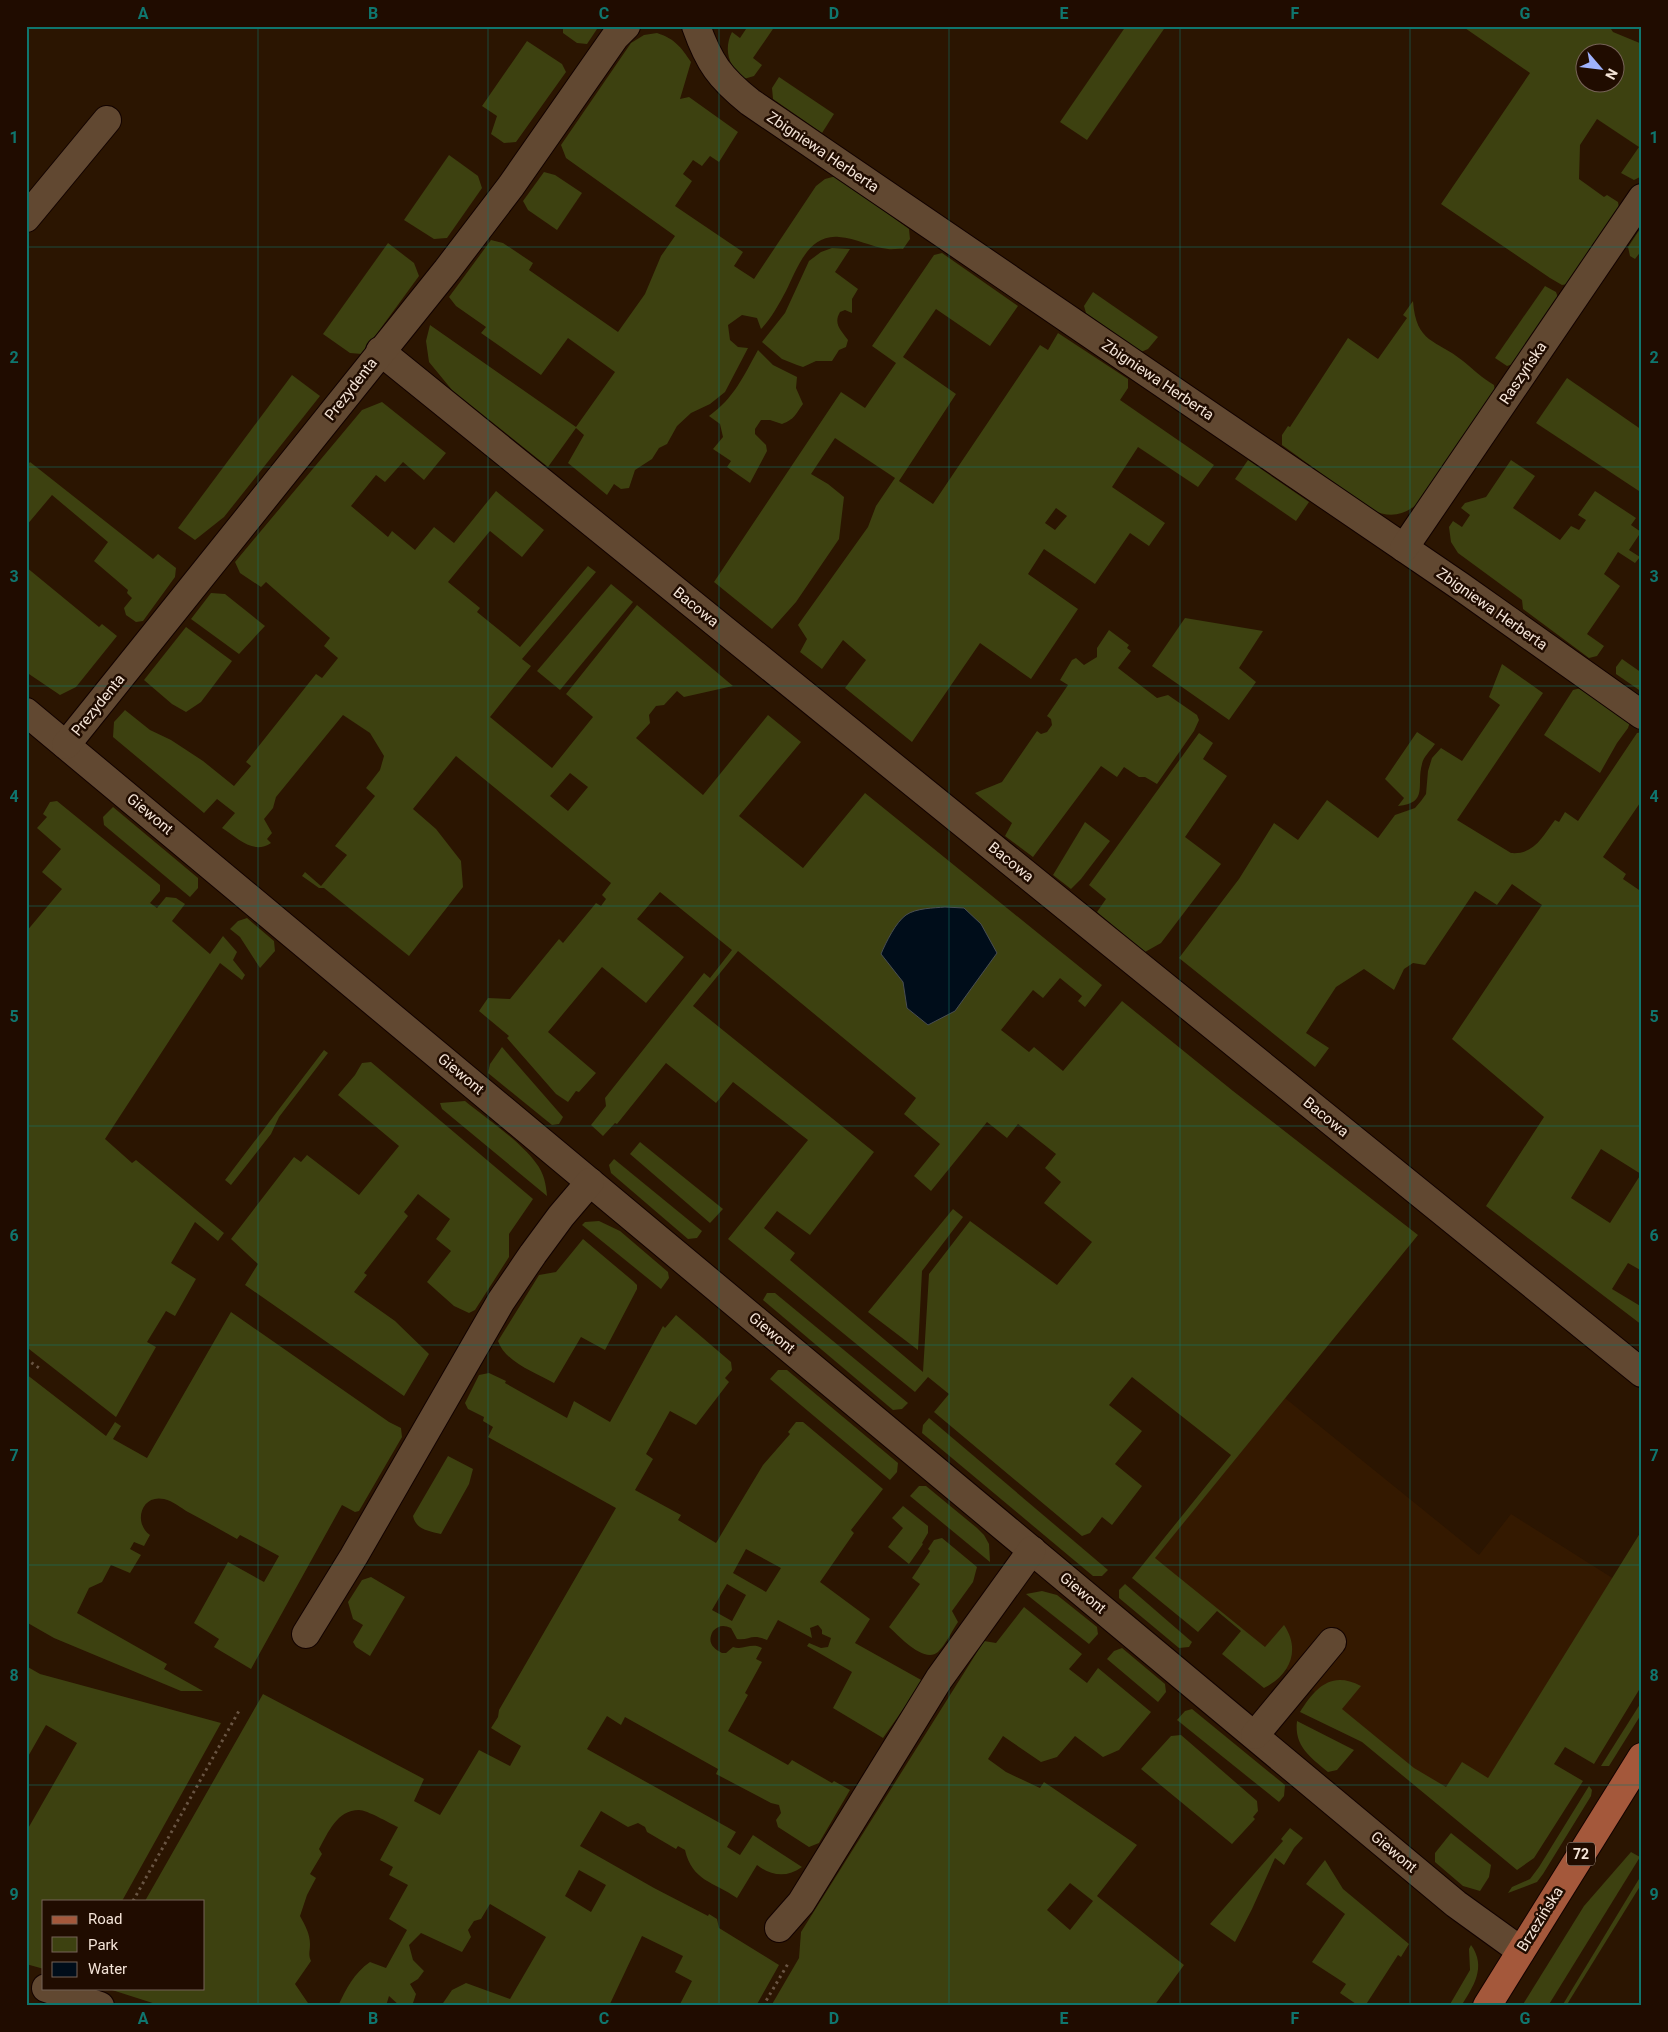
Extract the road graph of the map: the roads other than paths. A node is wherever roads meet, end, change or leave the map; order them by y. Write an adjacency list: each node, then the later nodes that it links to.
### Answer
1 (626, 26): 6 (street, Prezydenta)
2 (696, 26): 7 (street, Zbigniewa Herberta)
3 (108, 120): 5 (street)
4 (1642, 198): 7 (street, Raszyńska)
5 (26, 218)
6 (380, 351): 10 (street, Prezydenta); 12 (street, Bacowa)
7 (1404, 548): 9 (street, Zbigniewa Herberta)
8 (26, 712): 10 (street, Giewont)
9 (1642, 715)
10 (66, 745): 11 (street, Giewont)
11 (590, 1182): 13 (street, Giewont); 14 (street)
12 (1642, 1374)
13 (1032, 1550): 16 (street, Giewont); 18 (street)
14 (306, 1634)
15 (1332, 1642): 16 (street)
16 (1255, 1735): 19 (street, Giewont)
17 (1642, 1757): 19 (main road, Brzezińska / 72)
18 (779, 1928)
19 (1521, 1951): 22 (main road, Brzezińska / 72)
20 (45, 1990): 21 (street)
21 (100, 2006)
22 (1487, 2006)

